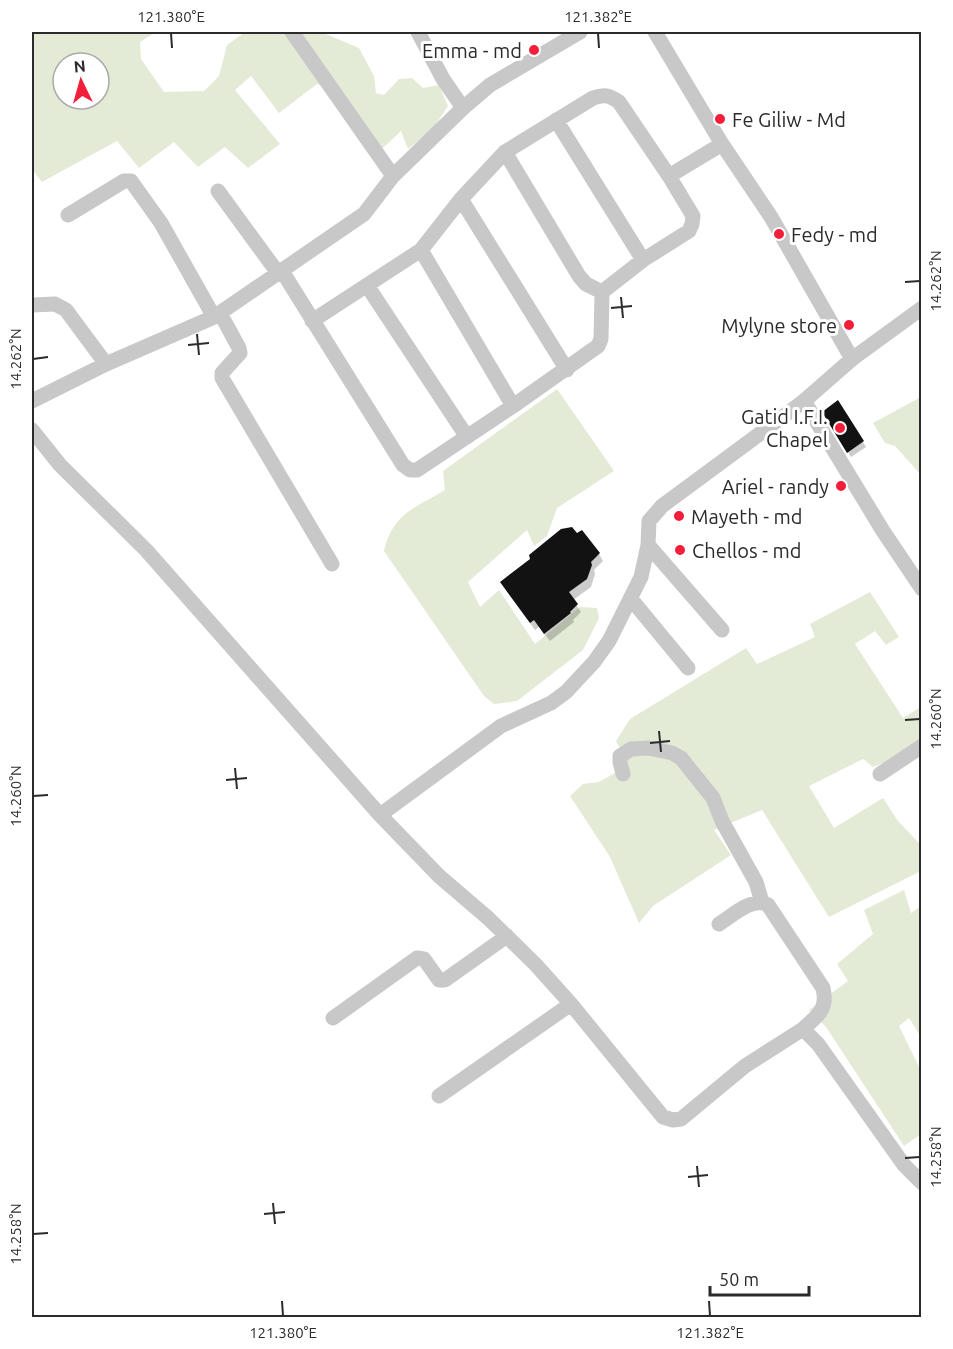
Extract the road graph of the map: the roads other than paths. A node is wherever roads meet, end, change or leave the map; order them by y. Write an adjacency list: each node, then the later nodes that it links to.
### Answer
1 (292, 32): 9 (street)
2 (418, 32): 5 (street)
3 (580, 32): 5 (street)
4 (655, 32): 7 (street)
5 (463, 108): 9 (street)
6 (556, 120): 8 (street); 10 (street); 15 (street)
7 (722, 144): 10 (street); 23 (street)
8 (505, 152): 12 (street); 18 (street)
9 (393, 176): 16 (street)
10 (669, 176): 15 (street)
11 (218, 191): 16 (street)
12 (461, 199): 14 (street); 25 (street)
13 (68, 216): 21 (street)
14 (421, 250): 17 (street); 28 (street)
15 (644, 260): 18 (street)
16 (280, 272): 21 (street); 22 (street)
17 (368, 287): 22 (street); 30 (street)
18 (602, 292): 25 (street)
19 (32, 304): 24 (street)
20 (921, 308): 23 (street)
21 (217, 315): 24 (street); 32 (street)
22 (312, 321): 30 (street)
23 (852, 358): 27 (street)
24 (106, 364): 26 (street)
25 (567, 370): 28 (street)
26 (32, 400)
27 (804, 401): 31 (street); 33 (street)
28 (513, 406): 30 (street)
29 (32, 430): 40 (street)
30 (467, 437)
31 (648, 545): 34 (street); 35 (street)
32 (332, 564)
33 (921, 589)
34 (632, 599): 36 (street); 40 (street)
35 (722, 630)
36 (688, 668)
37 (921, 746): 39 (street)
38 (624, 774): 41 (street)
39 (880, 774)
40 (381, 815): 43 (street)
41 (762, 902): 42 (street); 46 (street)
42 (719, 924)
43 (507, 936): 44 (street); 45 (street)
44 (571, 1004): 46 (street); 47 (street)
45 (333, 1018)
46 (803, 1029): 48 (street)
47 (439, 1096)
48 (921, 1183)

